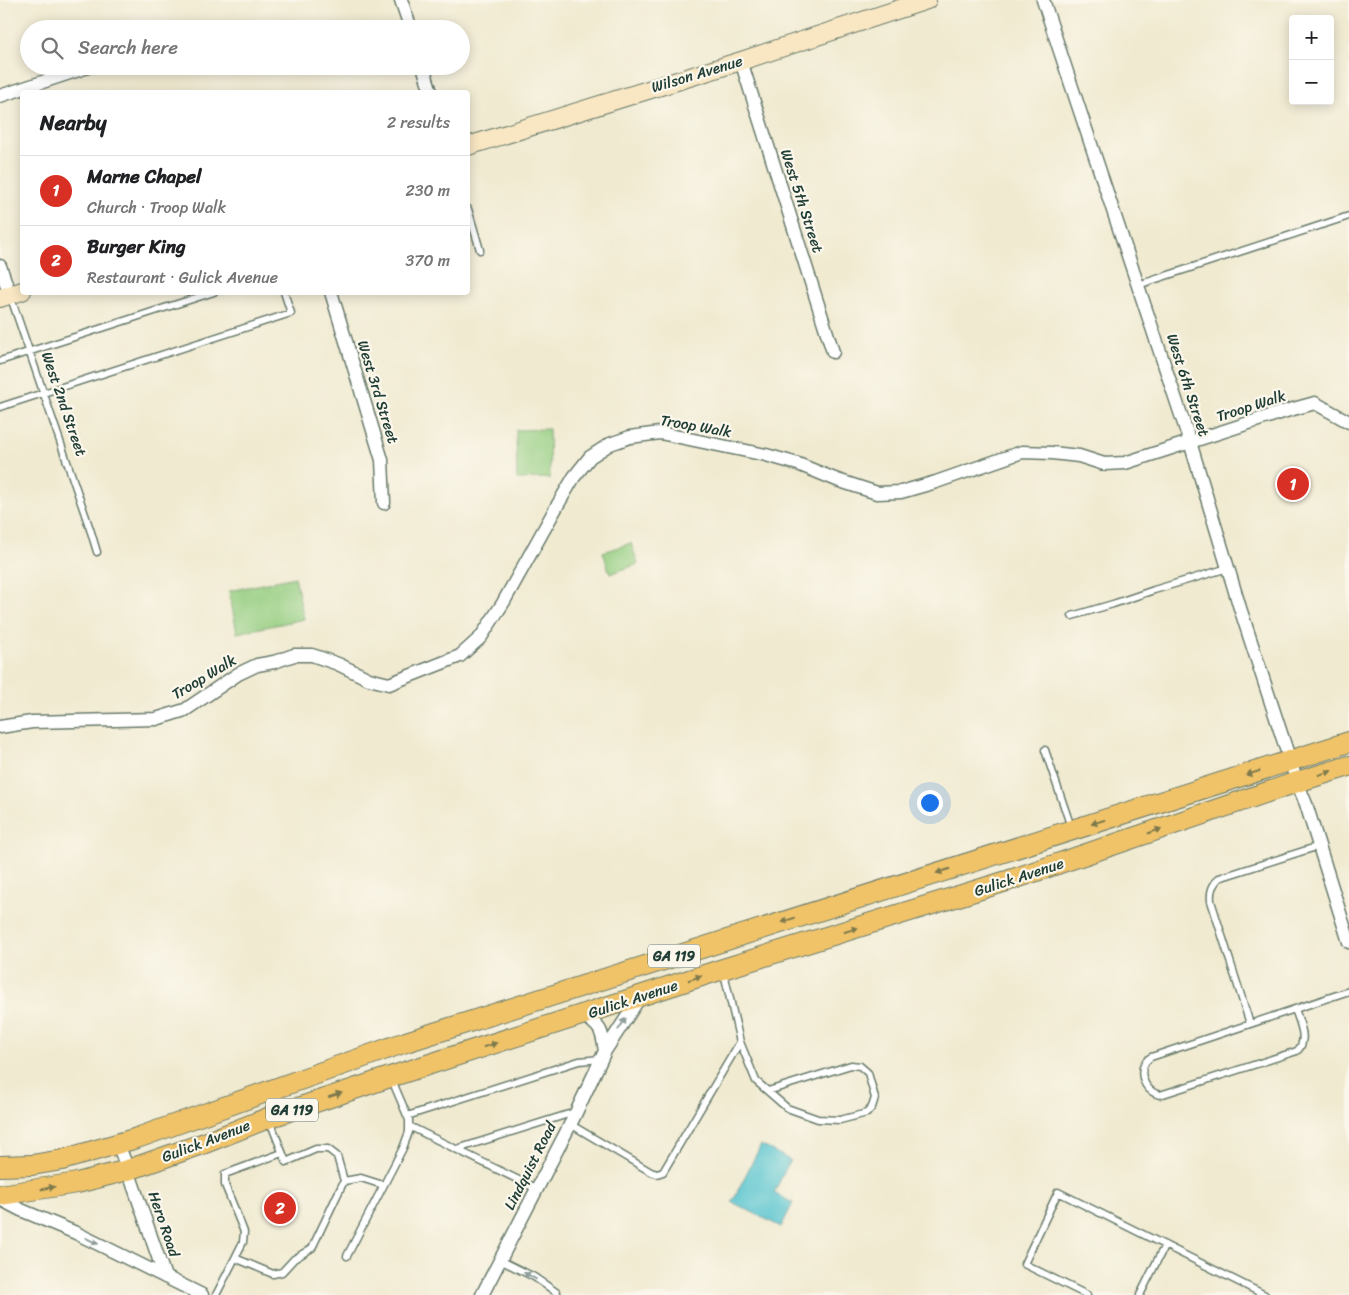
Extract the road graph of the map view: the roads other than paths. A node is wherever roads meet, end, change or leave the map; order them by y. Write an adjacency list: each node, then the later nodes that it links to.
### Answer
1 (401, 0): 4 (street)
2 (927, 0): 5 (street, Wilson Avenue)
3 (1043, 0): 15 (street, West 6th Street)
4 (407, 20)
5 (741, 61): 10 (street, Wilson Avenue); 21 (street, West 5th Street)
6 (64, 75): 9 (street)
7 (426, 75): 8 (street)
8 (430, 90)
9 (0, 96)
10 (470, 145)
11 (470, 216): 13 (lane)
12 (1349, 216): 15 (lane)
13 (480, 250)
14 (0, 266): 16 (street, West 2nd Street)
15 (1138, 285): 26 (street, West 6th Street)
16 (11, 295): 20 (lane, West 2nd Street)
17 (205, 295): 20 (lane)
18 (285, 295): 23 (lane)
19 (332, 295): 27 (street, West 3rd Street)
20 (29, 352): 22 (lane); 23 (lane, West 2nd Street)
21 (833, 352)
22 (0, 361)
23 (43, 393): 24 (lane); 28 (lane, West 2nd Street)
24 (0, 407)
25 (1349, 422): 26 (street, Troop Walk)
26 (1190, 442): 29 (street, West 6th Street); 31 (street, Troop Walk)
27 (384, 503)
28 (97, 552)
29 (1228, 568): 30 (lane); 34 (street, West 6th Street)
30 (1072, 616)
31 (0, 727)
32 (1349, 742): 34 (main road, Gulick Avenue / GA 119)
33 (1046, 750): 37 (lane)
34 (1290, 761): 36 (street, West 6th Street); 37 (main road, Gulick Avenue / GA 119, one-way to 37)
35 (1349, 766): 36 (main road, Gulick Avenue / GA 119, one-way to 35)
36 (1297, 782): 38 (street, West 6th Street); 40 (main road, Gulick Avenue / GA 119, one-way to 36)
37 (1072, 830): 55 (main road, Gulick Avenue / GA 119, one-way to 55)
38 (1319, 846): 39 (street, West 6th Street); 45 (lane)
39 (1349, 942)
40 (723, 969): 42 (main road, Gulick Avenue / GA 119, one-way to 40); 46 (lane)
41 (1349, 991): 43 (lane)
42 (640, 997): 44 (main road, Gulick Avenue / GA 119); 47 (street, Lindquist Road, one-way to 42)
43 (1295, 1009): 45 (lane); 45 (lane)
44 (583, 1015): 47 (street); 48 (main road, Gulick Avenue / GA 119, one-way to 44)
45 (1250, 1024)
46 (740, 1042): 49 (lane); 53 (lane)
47 (603, 1055): 50 (street, Lindquist Road); 51 (lane)
48 (391, 1076): 51 (lane); 52 (main road, Gulick Avenue / GA 119, one-way to 48)
49 (768, 1091): 49 (lane)
50 (576, 1112): 53 (street, Lindquist Road); 56 (lane)
51 (407, 1116): 54 (lane)
52 (268, 1118): 57 (lane); 59 (main road, Gulick Avenue / GA 119)
53 (570, 1124): 62 (street, Lindquist Road)
54 (409, 1126): 56 (lane); 61 (lane)
55 (118, 1144): 58 (main road, Gulick Avenue / GA 119); 59 (street, Hero Road)
56 (457, 1149): 62 (lane)
57 (282, 1153): 60 (lane); 66 (lane)
58 (0, 1166)
59 (128, 1170): 63 (main road, Gulick Avenue / GA 119, one-way to 59); 68 (street, Hero Road)
60 (344, 1181): 61 (lane); 66 (lane)
61 (383, 1185): 65 (lane)
62 (537, 1189): 67 (street, Lindquist Road)
63 (0, 1197): 68 (street, one-way to 68)
64 (1165, 1245): 73 (lane); 74 (lane); 75 (lane)
65 (347, 1256)
66 (235, 1258): 70 (lane)
67 (500, 1260): 71 (street, Lindquist Road); 72 (lane, one-way to 67)
68 (165, 1277): 69 (street, Hero Road)
69 (202, 1295)
70 (216, 1295)
71 (482, 1295)
72 (558, 1295)
73 (1087, 1295)
74 (1140, 1295)
75 (1265, 1295)

